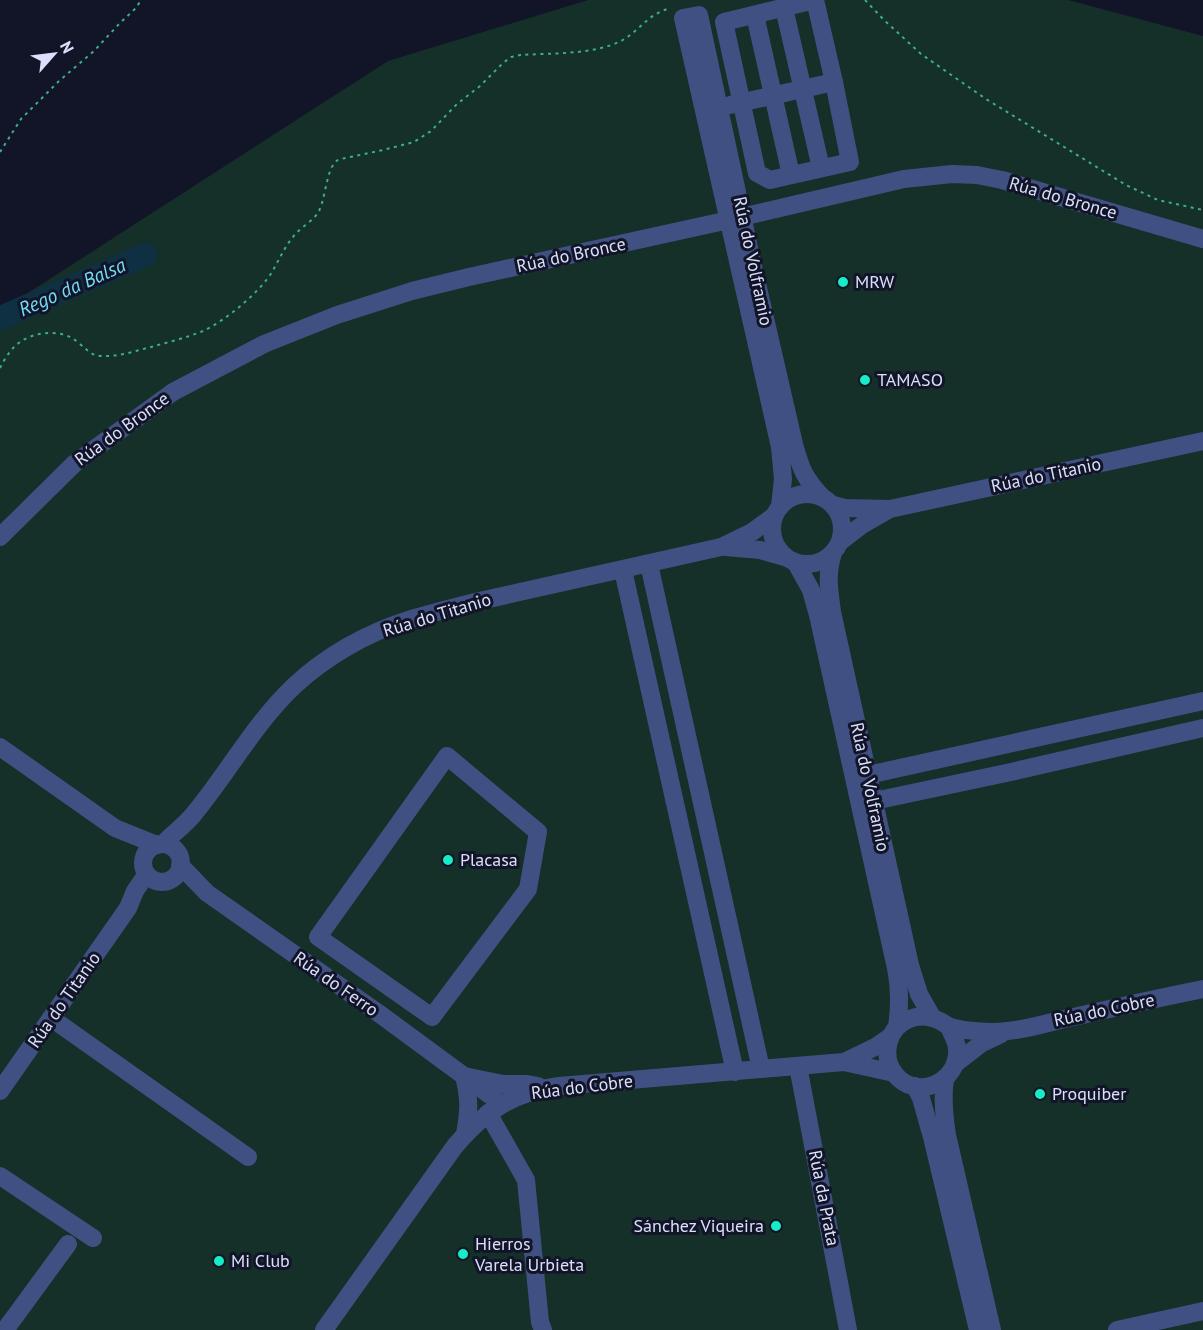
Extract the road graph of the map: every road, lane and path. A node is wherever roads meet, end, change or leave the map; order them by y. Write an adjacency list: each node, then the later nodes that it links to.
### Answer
1 (141, 0): 11 (path)
2 (865, 0): 14 (path)
3 (784, 8): 5 (street); 6 (street); 7 (street)
4 (686, 13): 10 (street, Rúa do Volframio); 15 (street, Rúa do Volframio); 17 (path)
5 (755, 15): 8 (street); 9 (street)
6 (834, 82): 7 (street); 12 (street)
7 (803, 89): 8 (street); 12 (street)
8 (773, 96): 9 (street); 13 (street)
9 (742, 103): 10 (street); 13 (street)
10 (719, 108): 15 (street, Rúa do Volframio)
11 (0, 152)
12 (821, 168): 13 (street)
13 (791, 175)
14 (1203, 210)
15 (736, 218): 16 (street, Rúa do Bronce); 19 (street, Rúa do Volframio); 21 (street, Rúa do Volframio); 22 (street, Rúa do Bronce)
16 (1203, 239)
17 (0, 368)
18 (1203, 441): 20 (street, Rúa do Titanio)
19 (828, 502): 20 (street); 21 (street); 24 (street)
20 (890, 509): 24 (street)
21 (777, 511): 23 (street); 25 (street)
22 (0, 537)
23 (721, 547): 25 (street); 26 (street, Rúa do Titanio)
24 (836, 547): 25 (street); 31 (street, Rúa do Volframio)
25 (791, 560): 45 (street, Rúa do Volframio)
26 (649, 564): 27 (street, Rúa do Titanio); 49 (street)
27 (623, 570): 33 (street, Rúa do Titanio); 50 (street)
28 (1203, 701): 31 (street)
29 (1203, 728): 32 (street)
30 (0, 747): 34 (street)
31 (868, 775): 32 (street, Rúa do Volframio)
32 (874, 801): 42 (street, Rúa do Volframio)
33 (192, 817): 35 (street, Rúa do Titanio); 36 (street, Rúa do Titanio)
34 (115, 828): 35 (street); 37 (street)
35 (160, 845): 36 (street); 37 (street)
36 (179, 860): 37 (street); 38 (street, Rúa do Ferro)
37 (155, 875): 38 (street, Rúa do Ferro); 43 (street, Rúa do Titanio)
38 (207, 893): 41 (street, Rúa do Ferro)
39 (1203, 988): 46 (street, Rúa do Cobre)
40 (394, 990): 40 (street); 41 (street)
41 (376, 1012): 53 (street, Rúa do Ferro)
42 (932, 1017): 44 (street); 45 (street)
43 (51, 1018): 56 (street, Rúa do Titanio); 59 (street)
44 (949, 1027): 46 (street); 51 (street)
45 (894, 1032): 47 (street); 52 (street)
46 (1004, 1032): 51 (street)
47 (844, 1062): 48 (street, Rúa do Cobre); 52 (street)
48 (798, 1066): 49 (street, Rúa do Cobre); 67 (street, Rúa da Prata)
49 (761, 1070): 50 (street, Rúa do Cobre)
50 (735, 1072): 55 (street, Rúa do Cobre)
51 (950, 1072): 54 (street); 69 (street)
52 (894, 1073): 54 (street)
53 (464, 1076): 55 (street, Rúa do Ferro); 57 (street, Rúa do Ferro); 58 (street)
54 (915, 1086): 68 (street)
55 (545, 1088): 57 (street, Rúa do Cobre)
56 (0, 1091)
57 (495, 1108): 58 (street, Rúa do Cobre); 66 (street)
58 (465, 1135): 65 (street, Rúa do Cobre)
59 (248, 1157)
60 (0, 1176): 61 (street)
61 (93, 1238)
62 (68, 1244): 64 (street)
63 (1203, 1311): 70 (street)
64 (5, 1330)
65 (324, 1330)
66 (543, 1330)
67 (848, 1330)
68 (978, 1330)
69 (992, 1330)
70 (1117, 1330)

